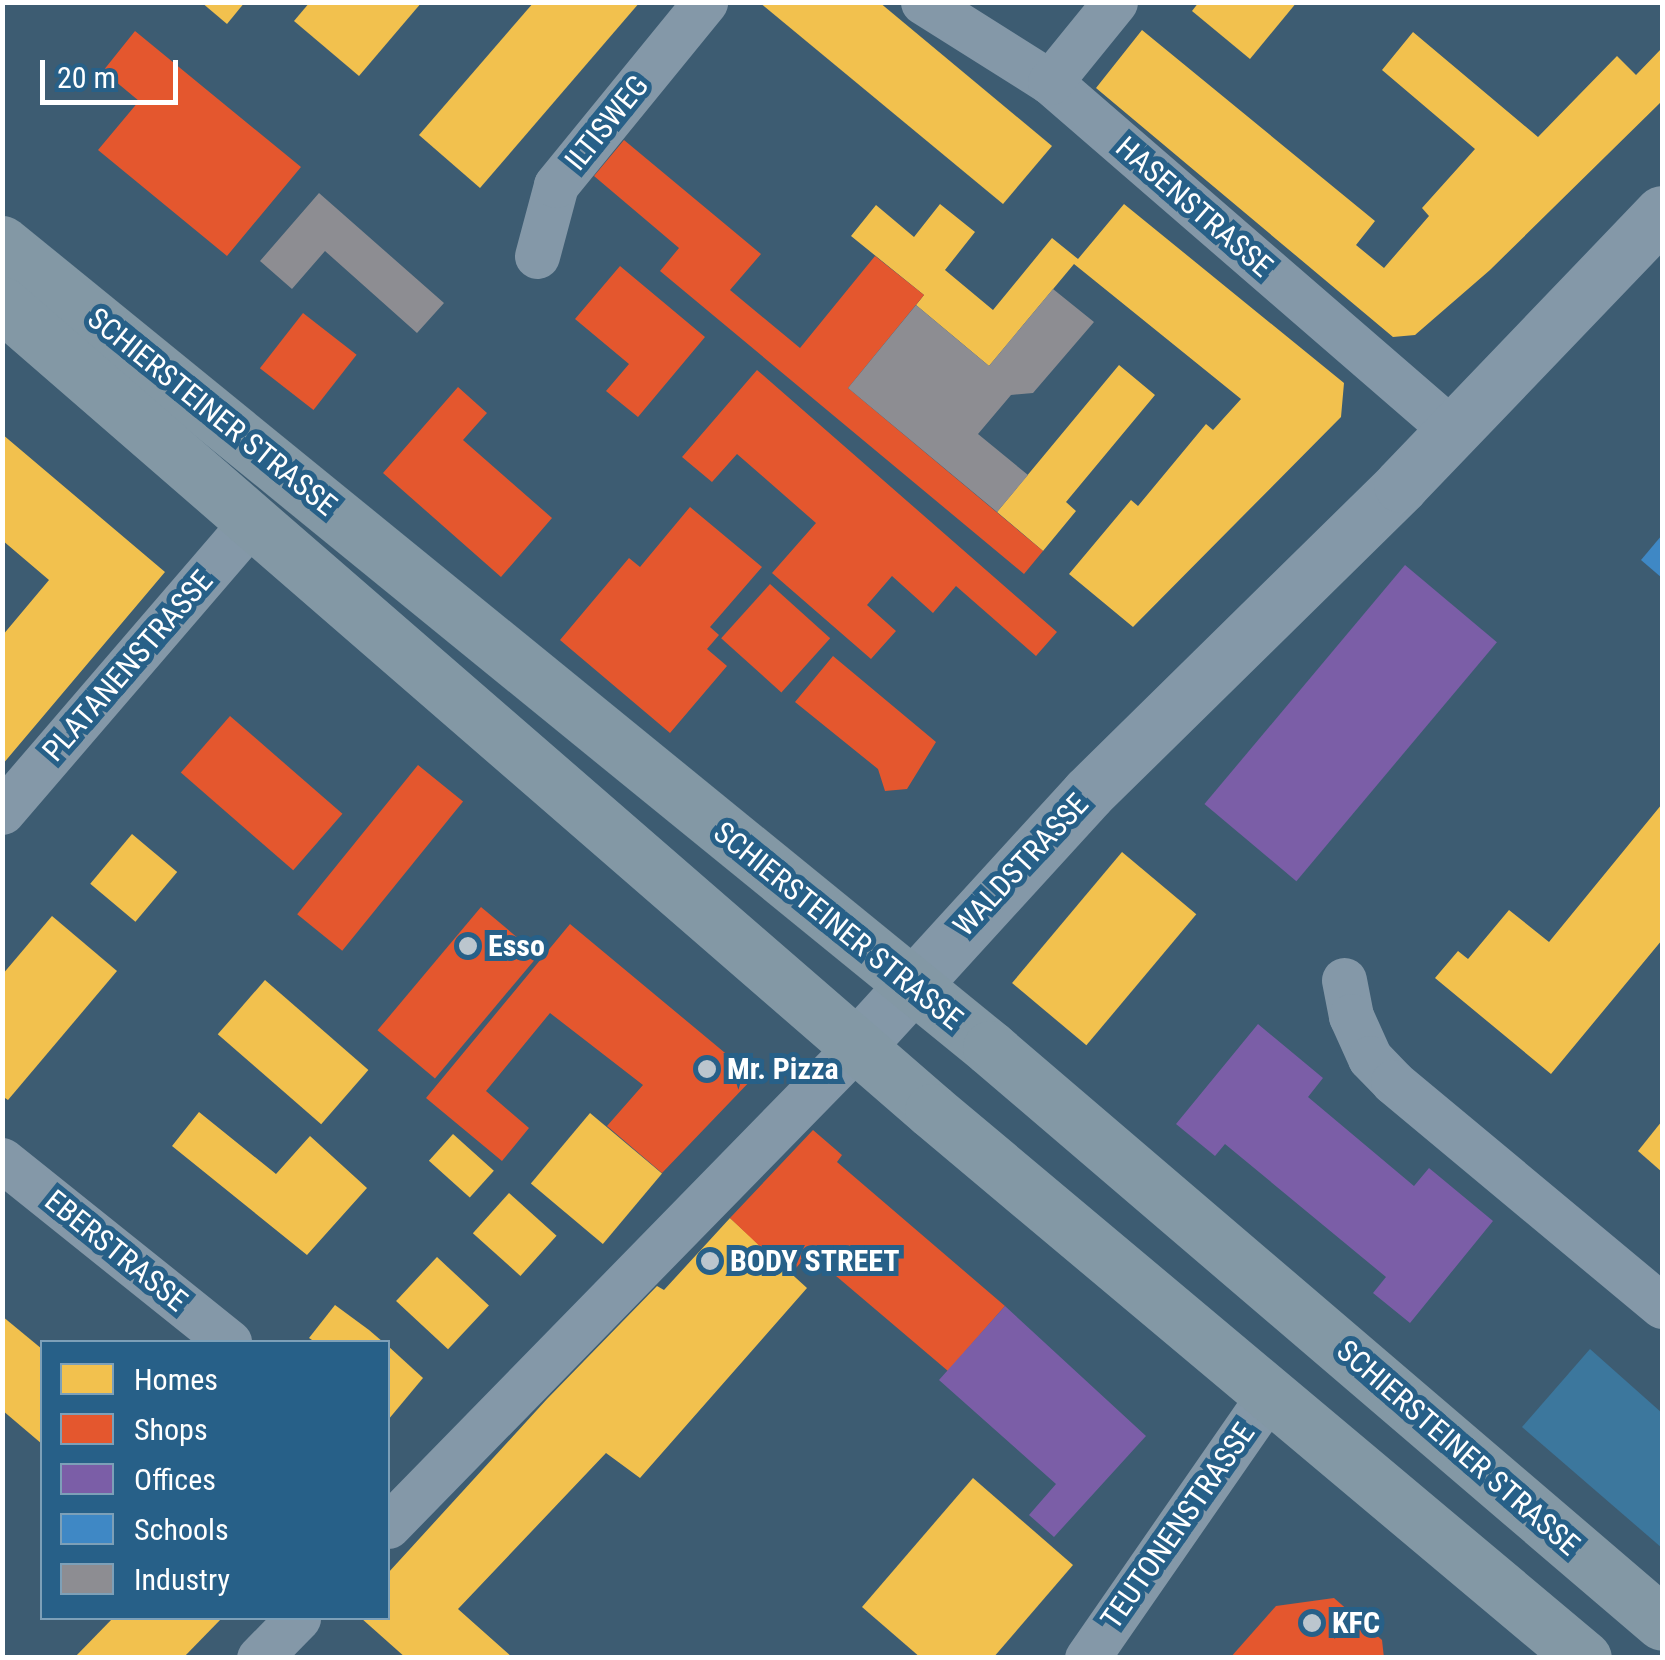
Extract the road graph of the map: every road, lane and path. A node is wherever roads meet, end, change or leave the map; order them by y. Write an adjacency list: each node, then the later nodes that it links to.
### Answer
1 (705, 2): 7 (street, ILTISWEG)
2 (924, 2): 4 (street, HASENSTRASSE)
3 (1116, 2): 4 (street)
4 (1050, 82): 9 (street, HASENSTRASSE)
5 (1662, 212): 9 (street, WALDSTRASSE)
6 (2, 243): 13 (main road, SCHIERSTEINER STRASSE)
7 (538, 256)
8 (2, 304): 10 (main road, SCHIERSTEINER STRASSE)
9 (1452, 430): 13 (street, WALDSTRASSE)
10 (253, 520): 11 (street, PLATANENSTRASSE); 14 (main road, SCHIERSTEINER STRASSE)
11 (2, 812)
12 (1344, 980): 16 (street)
13 (910, 985): 14 (street, WALDSTRASSE); 21 (main road, SCHIERSTEINER STRASSE)
14 (858, 1045): 18 (main road, SCHIERSTEINER STRASSE); 19 (street, WALDSTRASSE)
15 (2, 1160): 17 (street, EBERSTRASSE)
16 (1662, 1306)
17 (227, 1340)
18 (1270, 1394): 23 (street, TEUTONENSTRASSE); 24 (main road, SCHIERSTEINER STRASSE)
19 (398, 1497)
20 (296, 1620): 22 (street)
21 (1662, 1623)
22 (259, 1658)
23 (1087, 1658)
24 (1584, 1658)

